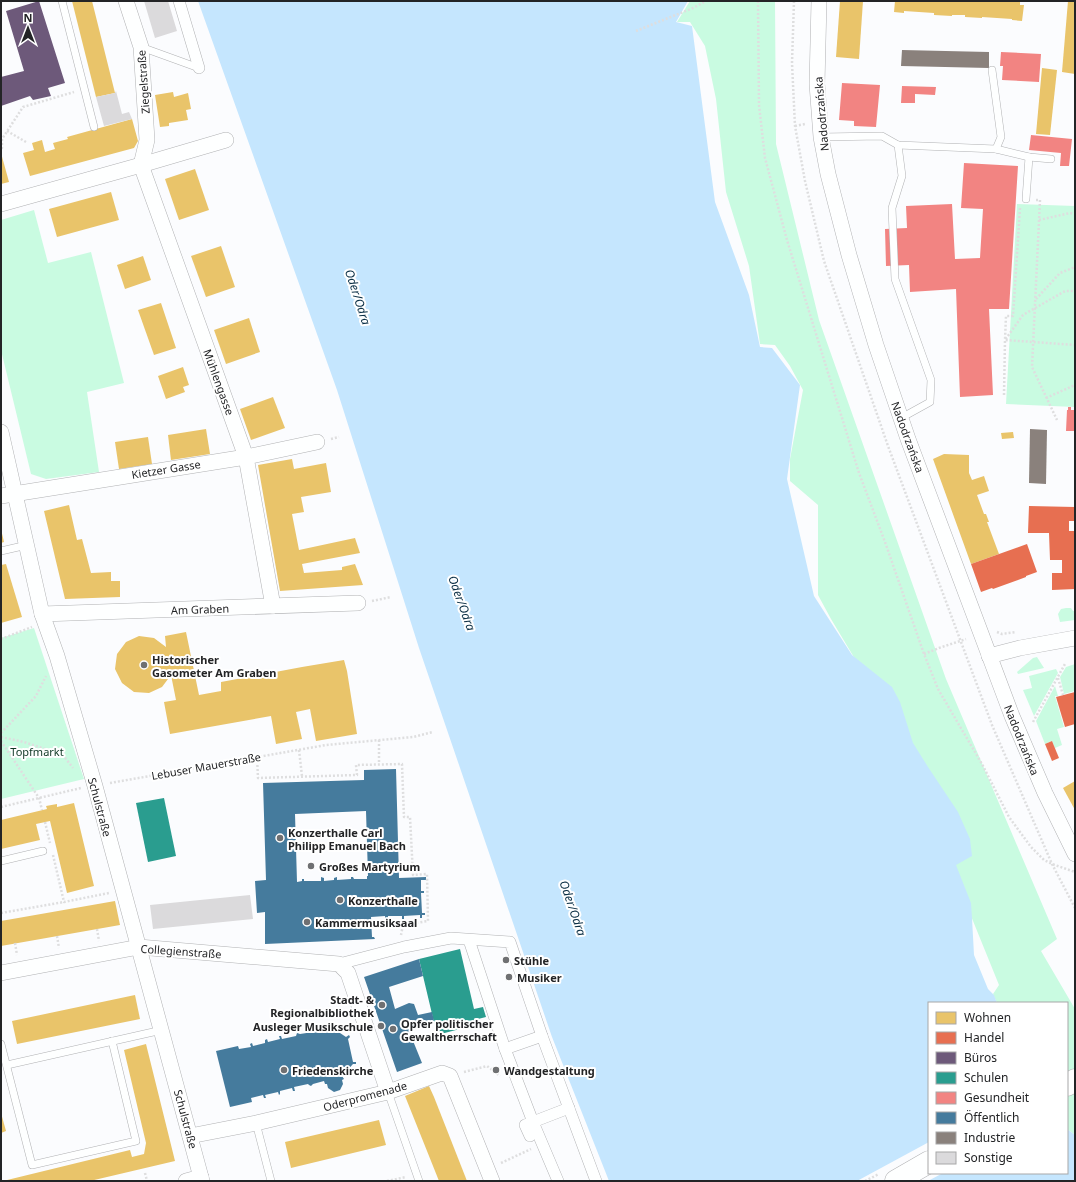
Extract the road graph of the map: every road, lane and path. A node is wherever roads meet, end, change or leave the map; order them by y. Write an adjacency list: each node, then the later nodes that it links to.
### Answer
1 (62, 1): 11 (lane)
2 (126, 1): 8 (street, Ziegelstraße)
3 (179, 1): 9 (street)
4 (706, 1): 7 (path)
5 (758, 1): 53 (path)
6 (819, 1): 14 (street, Nadodrzańska)
7 (636, 31)
8 (141, 47): 9 (lane); 22 (street, Ziegelstraße)
9 (199, 68)
10 (992, 70): 19 (lane)
11 (84, 88): 12 (lane); 13 (path)
12 (94, 127)
13 (7, 131): 16 (path); 18 (path)
14 (821, 137): 17 (lane); 37 (street, Nadodrzańska)
15 (226, 140): 22 (street)
16 (26, 142)
17 (898, 145): 19 (lane); 37 (lane)
18 (1, 148)
19 (996, 148): 20 (lane)
20 (1029, 157): 21 (lane); 23 (lane)
21 (1051, 160)
22 (141, 165): 24 (street); 42 (street, Mühlengasse)
23 (1026, 199): 26 (path); 31 (path)
24 (1, 204)
25 (1075, 214): 26 (path)
26 (1039, 220): 29 (path)
27 (1075, 267): 29 (path)
28 (1075, 291): 30 (path)
29 (1035, 300): 30 (path)
30 (1035, 308): 31 (path); 32 (path)
31 (1005, 340): 32 (path); 35 (path)
32 (1033, 342): 33 (path); 36 (path)
33 (1075, 345)
34 (1075, 385): 36 (path)
35 (1004, 395)
36 (1046, 398): 38 (path)
37 (901, 418): 50 (street, Nadodrzańska)
38 (1057, 420)
39 (1, 432): 41 (street, Schulstraße)
40 (317, 442): 42 (street, Kietzer Gasse)
41 (4, 455): 43 (street, Schulstraße)
42 (246, 457): 43 (street, Kietzer Gasse); 47 (street, Mühlengasse)
43 (8, 495): 44 (street, Schulstraße)
44 (27, 545): 45 (lane); 48 (street, Schulstraße)
45 (1, 551)
46 (358, 603): 47 (street, Am Graben)
47 (273, 606): 48 (street, Am Graben)
48 (44, 618): 52 (path); 54 (street, Schulstraße)
49 (1023, 630): 50 (path)
50 (980, 633): 55 (street, Nadodrzańska)
51 (1075, 638): 55 (street)
52 (1, 639)
53 (924, 654): 79 (path); 79 (path)
54 (57, 656): 61 (path); 69 (street, Schulstraße)
55 (989, 656): 77 (street, Nadodrzańska)
56 (1065, 664): 57 (path)
57 (1058, 678): 58 (path); 59 (path)
58 (1063, 695)
59 (1033, 722)
60 (433, 732): 63 (path, Lebuser Mauerstraße)
61 (1, 733)
62 (1, 737): 69 (path)
63 (379, 740): 65 (path, Lebuser Mauerstraße); 67 (path)
64 (1, 741): 70 (path)
65 (299, 750): 66 (path, Lebuser Mauerstraße); 68 (path)
66 (257, 757): 68 (path); 69 (path, Lebuser Mauerstraße)
67 (379, 764): 68 (path); 91 (path)
68 (302, 776)
69 (91, 786): 70 (path, Lebuser Mauerstraße); 90 (street, Schulstraße)
70 (39, 798): 71 (path, Lebuser Mauerstraße); 72 (path)
71 (1, 807)
72 (42, 810)
73 (45, 822): 74 (path)
74 (50, 844)
75 (52, 851): 82 (path)
76 (43, 852): 78 (lane)
77 (1075, 854)
78 (1, 861)
79 (1052, 864): 80 (path); 83 (path)
80 (1075, 872)
81 (109, 893): 82 (path)
82 (64, 902): 84 (path)
83 (1075, 908)
84 (1, 913)
85 (97, 929): 89 (path)
86 (57, 936): 92 (path)
87 (469, 940): 91 (street, Collegienstraße); 97 (street); 100 (street)
88 (15, 943): 93 (path)
89 (99, 945)
90 (139, 947): 94 (street, Collegienstraße); 95 (street, Collegienstraße); 96 (street, Schulstraße)
91 (398, 949): 94 (street, Collegienstraße)
92 (60, 952)
93 (18, 960)
94 (339, 964): 104 (street)
95 (1, 973)
96 (162, 1030): 98 (lane); 108 (street, Schulstraße)
97 (542, 1036): 100 (street); 105 (street)
98 (112, 1041): 101 (lane); 101 (lane)
99 (1, 1044): 101 (lane)
100 (505, 1049): 106 (street)
101 (7, 1065)
102 (450, 1076): 103 (path); 104 (street, Oderpromenade); 115 (street)
103 (502, 1081)
104 (388, 1092): 107 (street, Oderpromenade); 116 (lane)
105 (569, 1108): 106 (street); 123 (street)
106 (533, 1122): 109 (street); 122 (street)
107 (256, 1123): 108 (street, Oderpromenade); 120 (lane)
108 (190, 1136): 117 (street, Schulstraße)
109 (529, 1139): 111 (path)
110 (534, 1148): 111 (path)
111 (530, 1150): 112 (path); 115 (path)
112 (533, 1156)
113 (928, 1163): 124 (main road)
114 (145, 1173): 118 (path)
115 (490, 1175)
116 (418, 1178): 121 (path)
117 (202, 1179): 119 (street)
118 (147, 1181)
119 (186, 1181)
120 (271, 1181)
121 (387, 1181)
122 (558, 1181)
123 (596, 1181)
124 (896, 1181)

